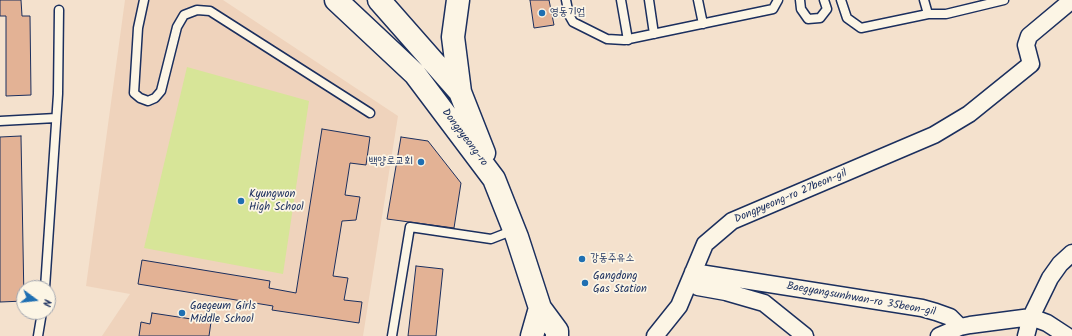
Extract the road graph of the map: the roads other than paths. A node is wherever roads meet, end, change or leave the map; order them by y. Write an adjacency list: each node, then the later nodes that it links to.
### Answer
1 (144, 0): 22 (lane)
2 (336, 0): 25 (main road, Dongpyeong-ro)
3 (379, 0): 21 (main road)
4 (458, 0): 21 (main road)
5 (566, 0): 20 (lane)
6 (621, 0): 20 (lane)
7 (649, 0): 19 (lane)
8 (698, 0): 18 (lane)
9 (778, 0): 18 (lane)
10 (800, 0): 11 (lane)
11 (824, 0)
12 (841, 0): 17 (lane)
13 (924, 0): 17 (lane)
14 (1004, 0): 17 (lane)
15 (1072, 0): 28 (street, Dongpyeong-ro 27beon-gil)
16 (59, 10): 23 (lane)
17 (928, 14)
18 (704, 24): 19 (lane)
19 (654, 34): 20 (lane)
20 (628, 40)
21 (460, 92): 25 (main road)
22 (370, 113)
23 (56, 118): 24 (lane); 29 (lane)
24 (0, 120)
25 (494, 179): 26 (main road, Dongpyeong-ro)
26 (514, 230): 30 (main road, Dongpyeong-ro); 36 (lane)
27 (1072, 253): 31 (street)
28 (693, 272): 33 (street, Baegyangsunhwan-ro 35beon-gil); 38 (street, Dongpyeong-ro 27beon-gil); 39 (street)
29 (46, 280)
30 (540, 308): 34 (main road); 37 (main road, Dongpyeong-ro)
31 (1031, 317): 33 (street); 41 (street); 42 (street)
32 (41, 320): 35 (lane)
33 (960, 327): 40 (street)
34 (532, 335)
35 (38, 336)
36 (392, 336)
37 (557, 336)
38 (656, 336)
39 (805, 336)
40 (940, 336)
41 (1026, 336)
42 (1067, 336)

